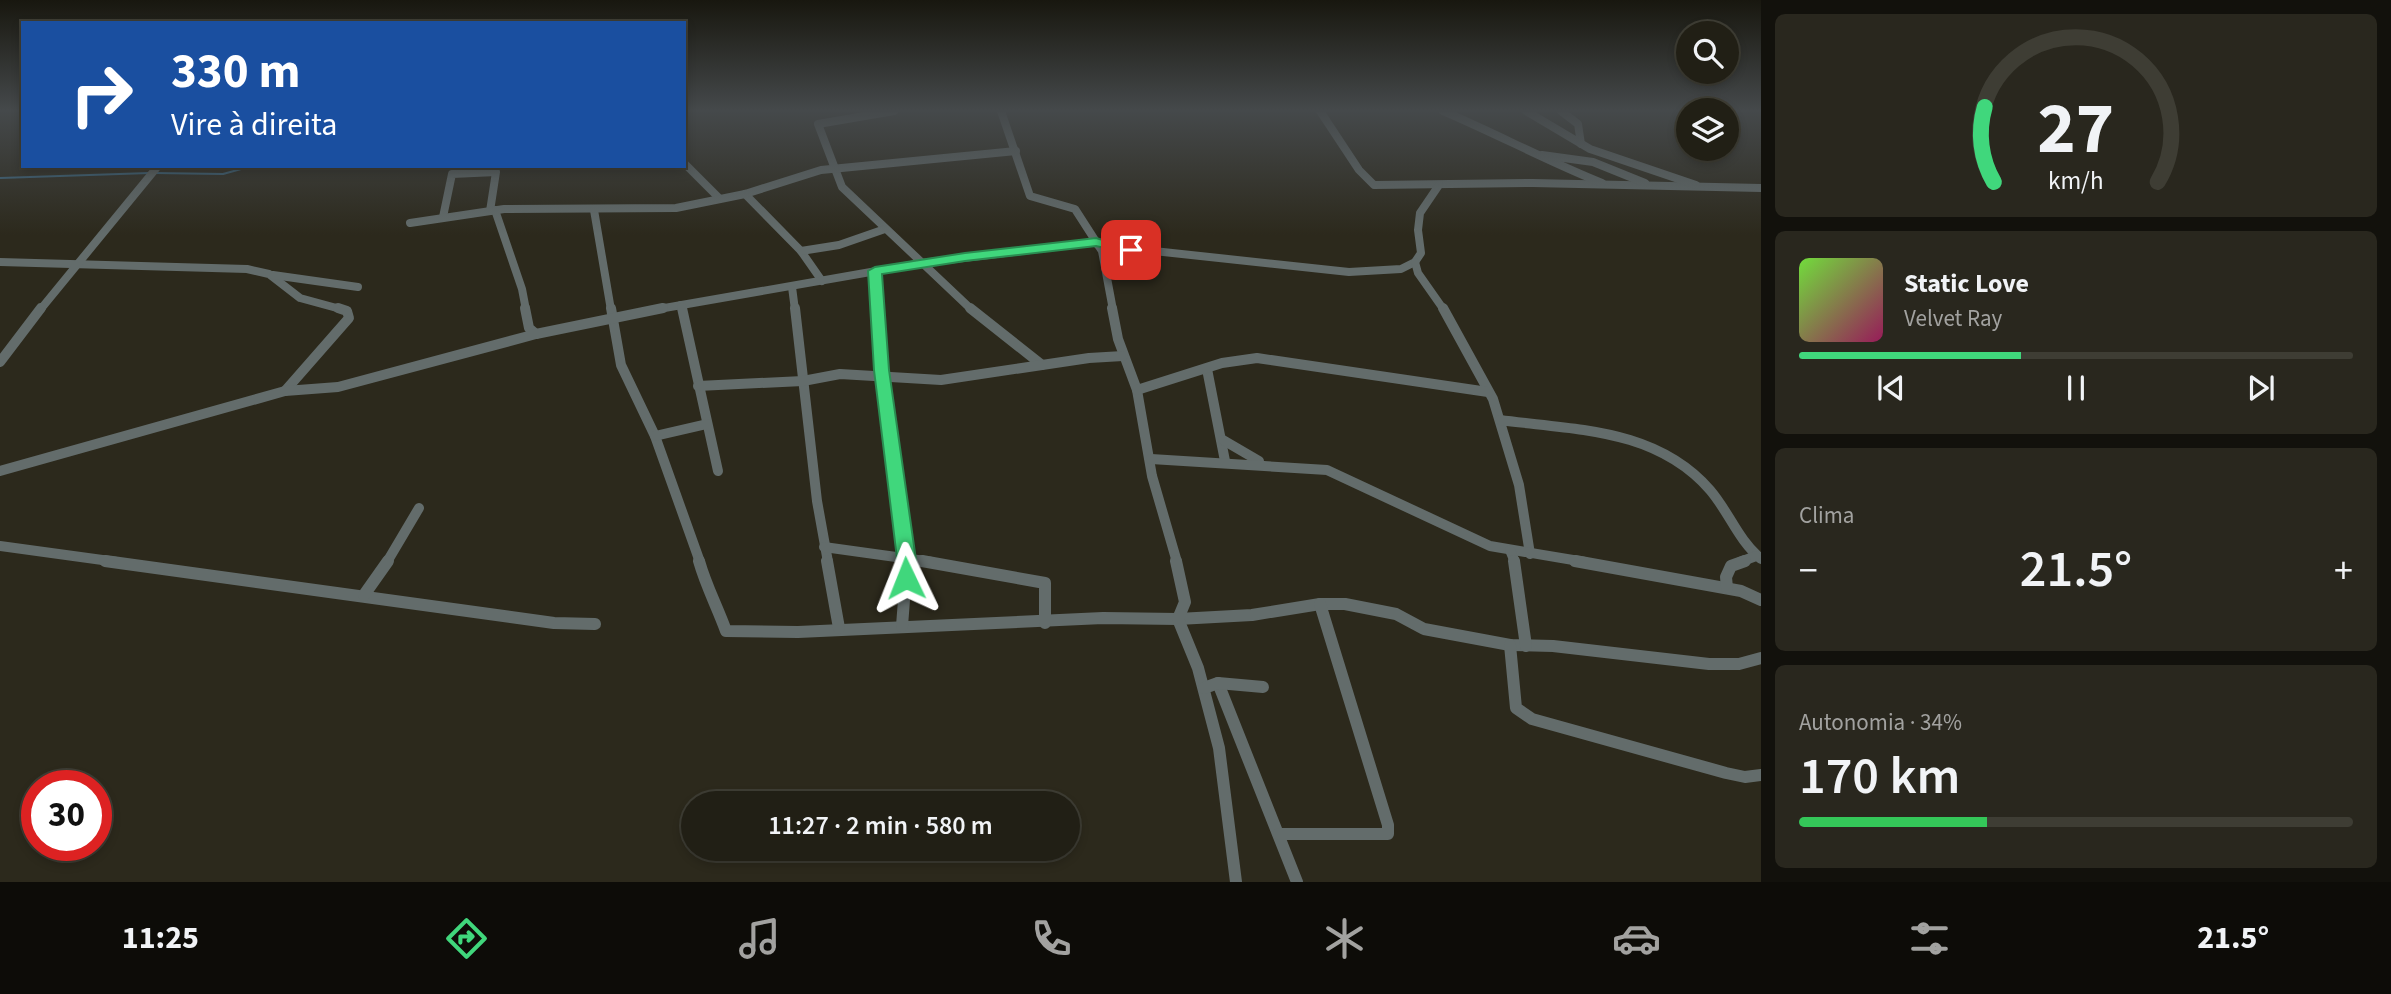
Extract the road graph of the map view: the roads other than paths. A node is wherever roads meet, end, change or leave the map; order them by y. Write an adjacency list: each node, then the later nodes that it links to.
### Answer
1 (833, 152): 10 (street)
2 (997, 152): 10 (street)
3 (1016, 152): 23 (street)
4 (1349, 152): 11 (street)
5 (1528, 152): 12 (street)
6 (1529, 152): 13 (street)
7 (1604, 152): 14 (street)
8 (686, 165): 17 (street)
9 (156, 168): 28 (street)
10 (836, 168): 16 (street); 22 (street)
11 (1439, 185): 12 (street); 26 (street)
12 (1609, 185): 13 (street)
13 (1651, 185): 14 (street)
14 (1700, 187): 15 (street)
15 (1761, 188)
16 (745, 194): 17 (street); 24 (street)
17 (719, 198): 19 (street)
18 (493, 211): 19 (street); 20 (street); 20 (street); 36 (street)
19 (594, 211): 35 (street)
20 (443, 217): 21 (street)
21 (410, 223)
22 (885, 229): 24 (street); 27 (street)
23 (1097, 244): 26 (street); 27 (street); 37 (street)
24 (801, 251): 31 (street)
25 (0, 262): 28 (street)
26 (1415, 262): 46 (street)
27 (922, 263): 29 (street); 39 (street)
28 (75, 265): 30 (street); 38 (street)
29 (875, 271): 31 (street); 41 (street)
30 (269, 274): 32 (street); 45 (street)
31 (822, 281): 33 (street)
32 (358, 287)
33 (792, 287): 34 (street); 42 (street)
34 (681, 304): 35 (street); 43 (street)
35 (614, 317): 36 (street); 49 (street)
36 (536, 334): 45 (street)
37 (1123, 356): 39 (street); 44 (street)
38 (0, 362)
39 (1042, 365): 41 (street)
40 (1207, 369): 44 (street); 46 (street); 50 (street)
41 (884, 377): 42 (street); 62 (street)
42 (803, 382): 43 (street); 58 (street)
43 (698, 386): 48 (street)
44 (1137, 390): 51 (street)
45 (285, 391): 54 (street)
46 (1488, 392): 47 (street)
47 (1500, 420): 60 (street); 61 (street)
48 (707, 424): 49 (street); 55 (street)
49 (655, 436): 71 (street)
50 (1223, 440): 52 (street); 53 (street)
51 (1151, 458): 52 (street); 67 (street)
52 (1225, 461): 53 (street)
53 (1269, 465): 59 (street)
54 (0, 471)
55 (718, 471)
56 (419, 508): 64 (street)
57 (0, 546): 64 (street)
58 (824, 547): 62 (street); 71 (street)
59 (1510, 550): 60 (street); 73 (street)
60 (1530, 554): 63 (street)
61 (1758, 557): 63 (street)
62 (907, 560): 68 (street); 70 (street)
63 (1727, 588): 65 (street)
64 (364, 595): 69 (street)
65 (1761, 600)
66 (1320, 604): 67 (street); 72 (street); 79 (street)
67 (1178, 619): 68 (street); 77 (street)
68 (1045, 623): 70 (street)
69 (595, 624)
70 (902, 626): 71 (street)
71 (838, 628)
72 (1510, 645): 73 (street); 78 (street)
73 (1526, 646): 74 (street)
74 (1761, 658)
75 (1218, 683): 76 (street); 77 (street); 79 (street)
76 (1263, 687)
77 (1204, 688): 80 (street)
78 (1760, 778)
79 (1279, 834): 81 (street)
80 (1236, 882)
81 (1297, 882)

